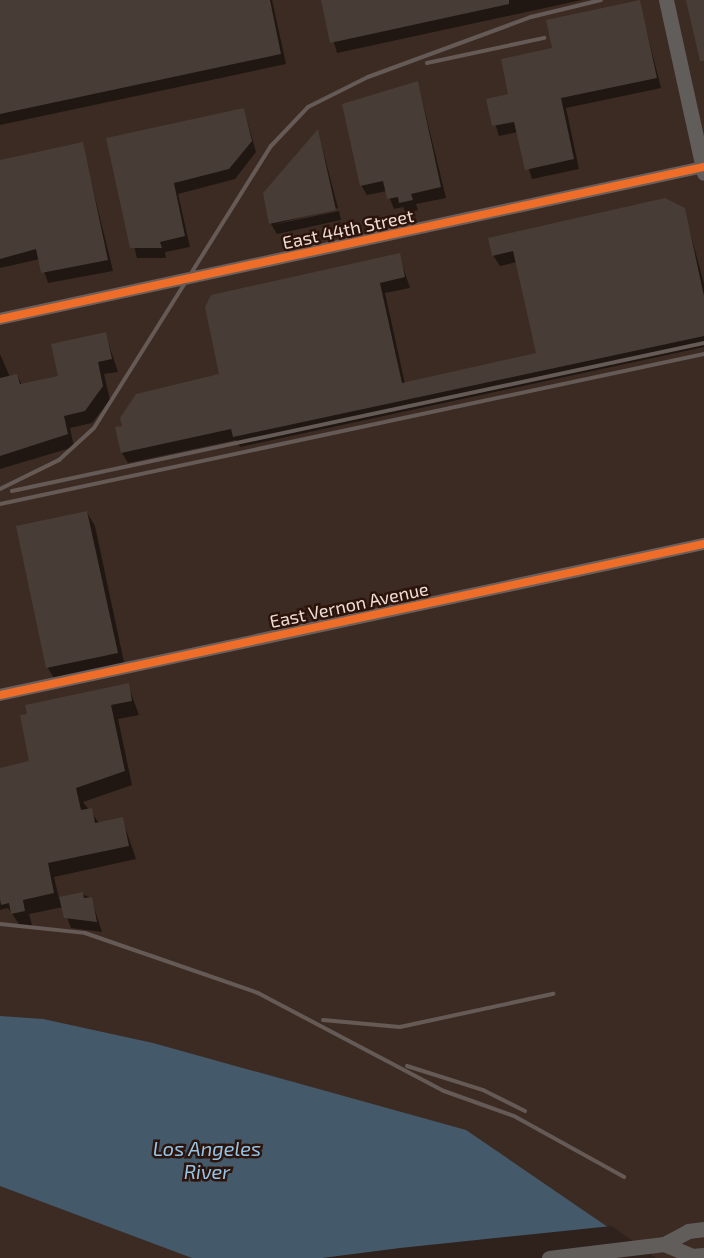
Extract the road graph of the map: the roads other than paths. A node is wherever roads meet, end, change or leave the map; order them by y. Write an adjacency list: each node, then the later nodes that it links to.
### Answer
1 (666, 0): 2 (main road)
2 (703, 170): 3 (street, East 44th Street)
3 (0, 319)
4 (704, 544): 5 (street, East Vernon Avenue)
5 (0, 695)
6 (704, 1229): 7 (main road)
7 (664, 1244): 8 (main road); 9 (main road)
8 (704, 1255)
9 (549, 1258)

